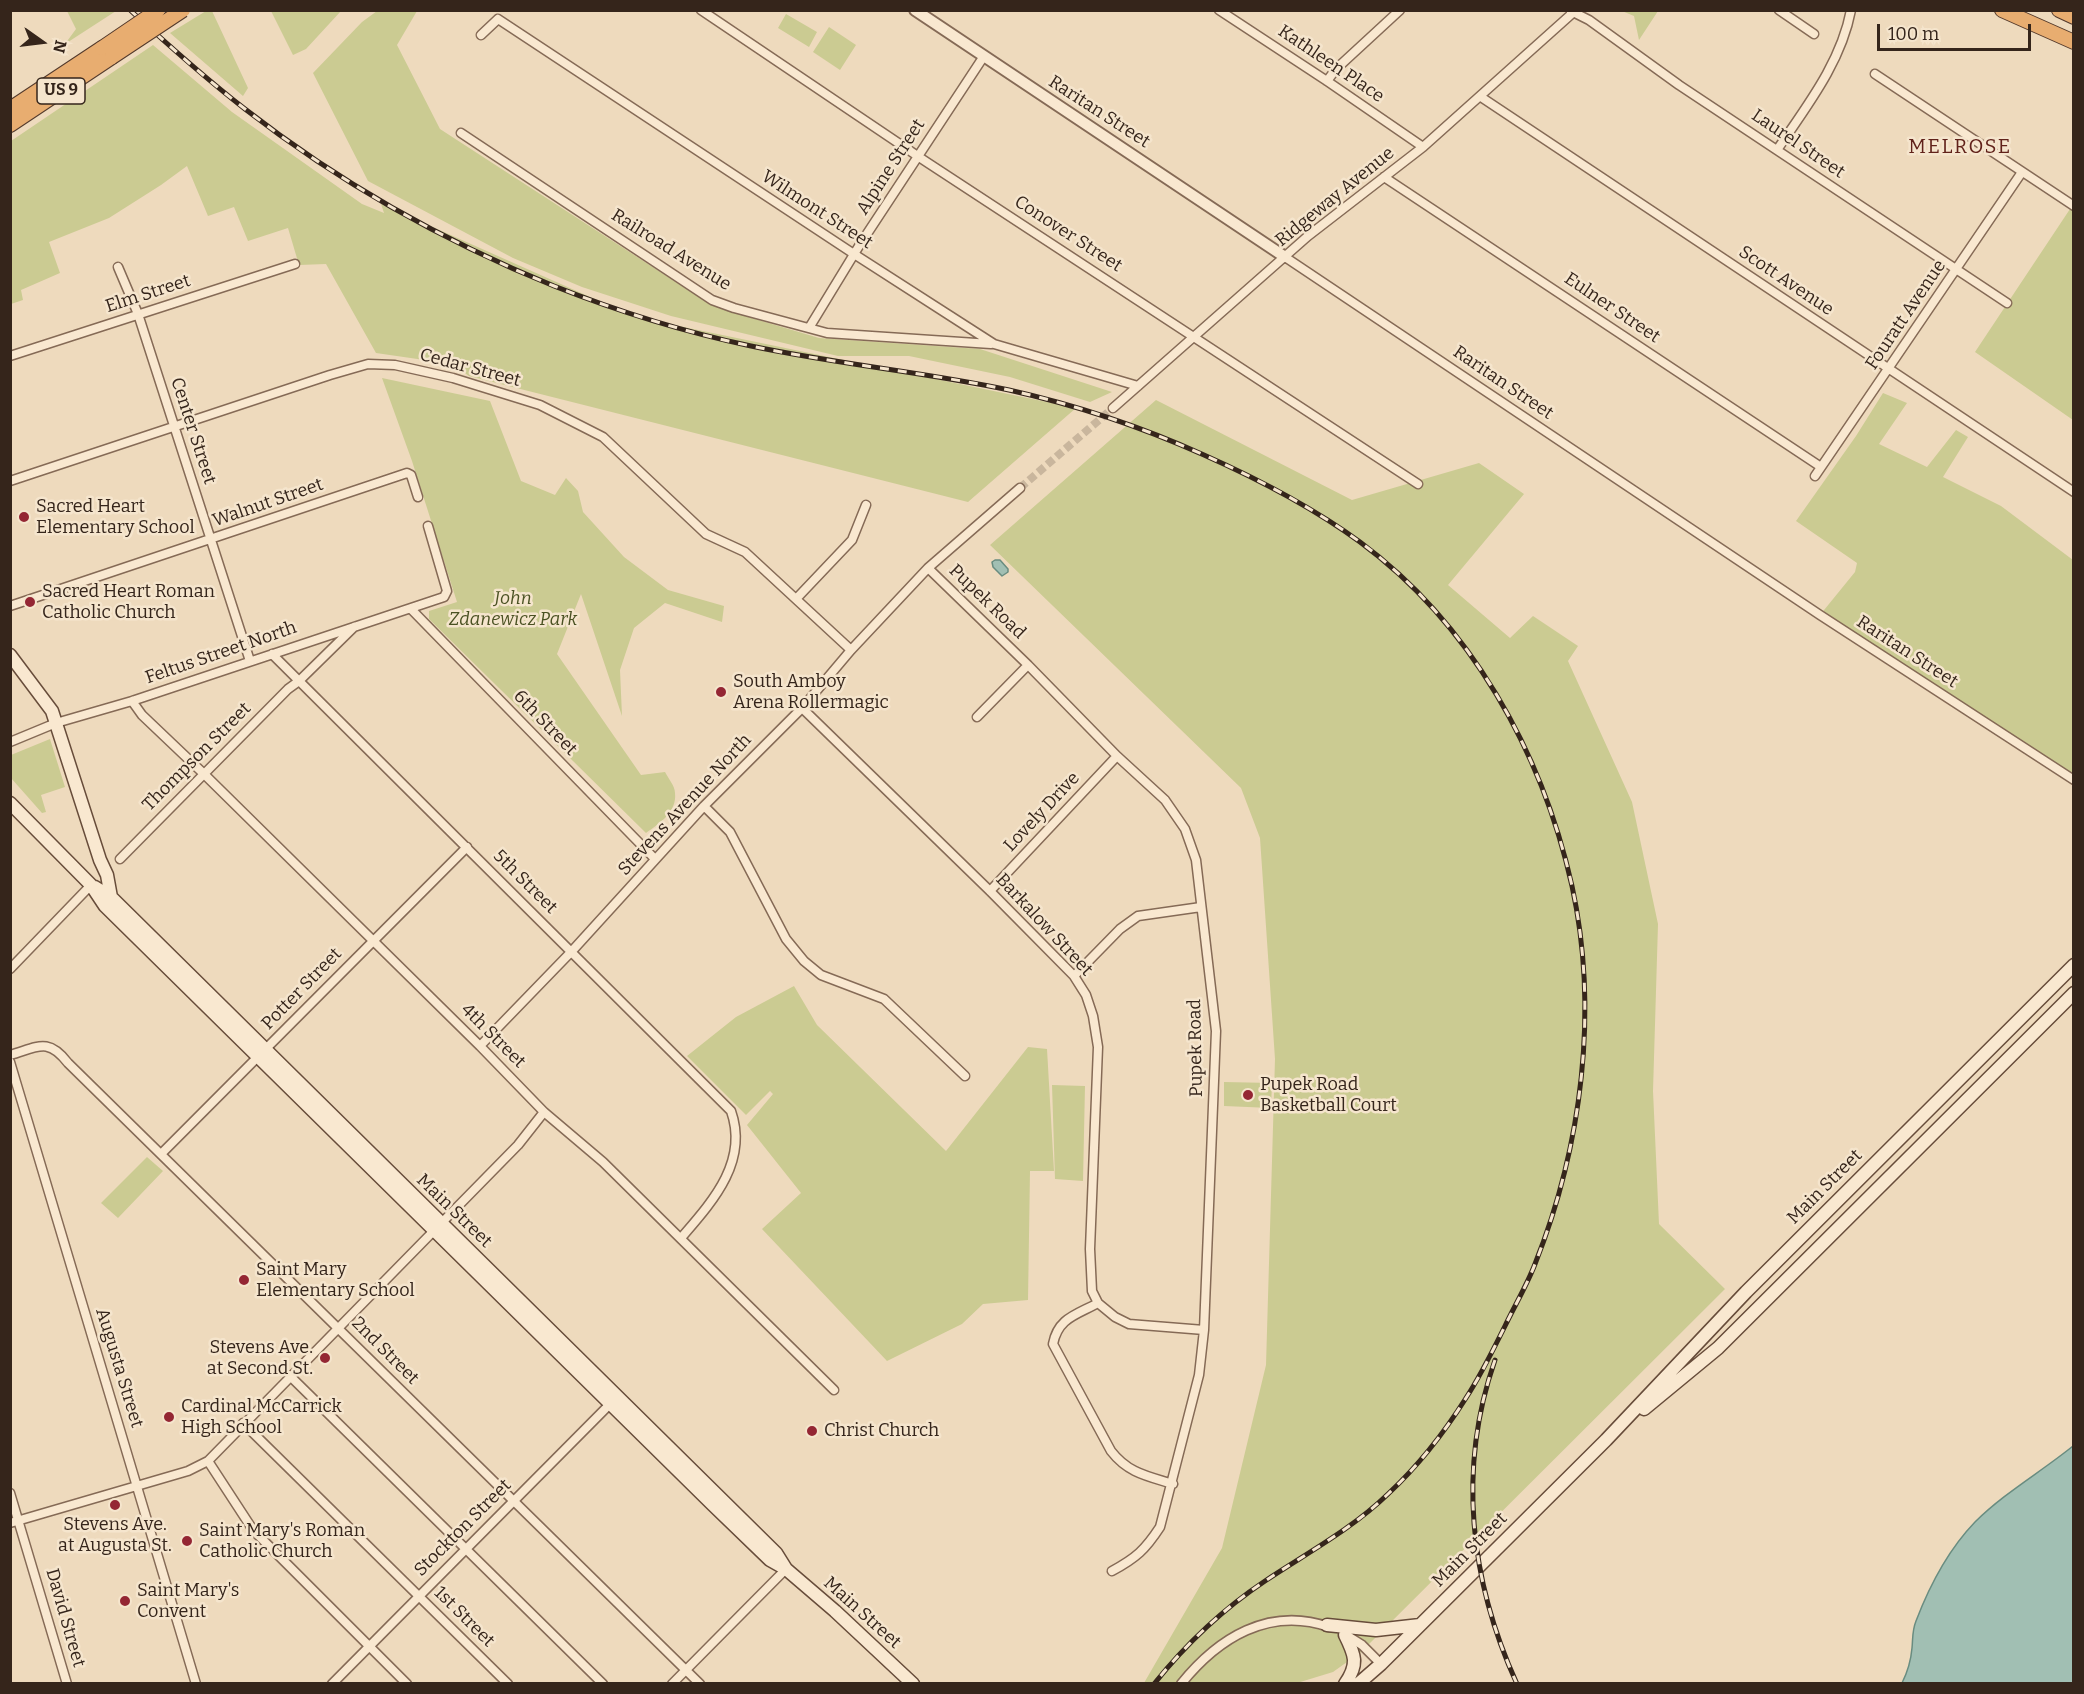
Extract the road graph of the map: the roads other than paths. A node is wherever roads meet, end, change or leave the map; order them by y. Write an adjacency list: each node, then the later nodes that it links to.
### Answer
1 (158, 10): 17 (highway, US 9, bridge)
2 (183, 10): 17 (highway, US 9, bridge)
3 (701, 10): 27 (street, Conover Street)
4 (915, 10): 18 (street, Raritan Street)
5 (1219, 10): 20 (street, Kathleen Place)
6 (1400, 10): 20 (street)
7 (1779, 10): 14 (street)
8 (1851, 10): 26 (street)
9 (2002, 10): 16 (highway)
10 (2059, 10): 13 (highway)
11 (1574, 11): 21 (street, Ridgeway Avenue); 26 (street, Laurel Street)
12 (498, 15): 15 (street); 31 (street, Wilmont Street)
13 (2073, 17)
14 (1814, 34)
15 (481, 35)
16 (2073, 42)
17 (107, 53): 22 (highway, US 9); 23 (highway, US 9)
18 (984, 56): 27 (street, Alpine Street); 32 (street, Raritan Street)
19 (1875, 74): 28 (street)
20 (1327, 81): 25 (street, Kathleen Place)
21 (1481, 97): 25 (street, Ridgeway Avenue); 42 (street, Scott Avenue)
22 (10, 109)
23 (10, 126)
24 (461, 133): 38 (street, Railroad Avenue)
25 (1423, 147): 29 (street, Ridgeway Avenue)
26 (1777, 150): 35 (street, Laurel Street)
27 (917, 155): 31 (street, Alpine Street); 39 (street, Conover Street)
28 (2022, 172): 30 (street); 35 (street, Fouratt Avenue)
29 (1384, 177): 32 (street, Ridgeway Avenue); 46 (street, Eulner Street)
30 (2073, 206)
31 (854, 254): 38 (street, Alpine Street); 40 (street, Wilmont Street)
32 (1285, 257): 39 (street, Ridgeway Avenue); 74 (street, Raritan Street)
33 (295, 264): 37 (street, Elm Street)
34 (118, 267): 37 (street, Center Street)
35 (1956, 269): 36 (street, Laurel Street); 42 (street, Fouratt Avenue)
36 (2007, 303)
37 (138, 314): 41 (street, Elm Street); 45 (street, Center Street)
38 (809, 328): 40 (street, Railroad Avenue)
39 (1195, 338): 43 (street, Ridgeway Avenue); 49 (street, Conover Street)
40 (994, 344): 43 (street, Wilmont Street)
41 (10, 356)
42 (1889, 370): 46 (street, Fouratt Avenue); 51 (street, Scott Avenue)
43 (1138, 386): 44 (street, Ridgeway Avenue)
44 (1113, 408)
45 (174, 426): 48 (street, Cedar Street); 55 (street, Center Street); 57 (street, Cedar Street)
46 (1821, 467): 47 (street, Fouratt Avenue)
47 (1815, 476)
48 (10, 481)
49 (1418, 484)
50 (1020, 489): 56 (street, Stevens Avenue North)
51 (2073, 492)
52 (418, 497): 55 (street, Walnut Street)
53 (866, 505): 57 (street)
54 (428, 526): 59 (street, Feltus Street North)
55 (210, 540): 58 (street, Walnut Street); 64 (street, Center Street)
56 (928, 568): 61 (street, Stevens Avenue North); 65 (street, Pupek Road)
57 (796, 599): 61 (street, Cedar Street)
58 (10, 606)
59 (411, 609): 60 (street, Feltus Street North); 79 (street, 6th Street)
60 (356, 625): 62 (street, Feltus Street North); 66 (street, Thompson Street)
61 (850, 650): 68 (street, Stevens Avenue North)
62 (272, 654): 64 (street, Feltus Street North); 66 (street, 5th Street)
63 (10, 655): 70 (main road)
64 (250, 661): 67 (street, Feltus Street North)
65 (1028, 665): 69 (street); 72 (street, Pupek Road)
66 (299, 681): 73 (street, Thompson Street); 77 (street, 5th Street)
67 (132, 701): 70 (street, Feltus Street North); 73 (street, 4th Street)
68 (802, 708): 76 (street, Stevens Avenue North); 82 (street, Barkalow Street)
69 (977, 717)
70 (56, 723): 71 (street, Feltus Street North); 80 (main road)
71 (10, 742)
72 (1117, 756): 82 (street, Lovely Drive); 84 (street, Pupek Road)
73 (204, 774): 78 (street, Thompson Street); 85 (street, 4th Street)
74 (2073, 780)
75 (10, 803): 81 (main road, Main Street)
76 (704, 806): 79 (street, Stevens Avenue North); 95 (street)
77 (467, 847): 85 (street, Potter Street); 86 (street, 5th Street)
78 (120, 859)
79 (655, 859): 86 (street, Stevens Avenue North)
80 (100, 860): 81 (main road); 83 (main road)
81 (91, 885): 83 (main road, Main Street); 88 (street); 92 (main road, Main Street)
82 (990, 891): 89 (street, Barkalow Street)
83 (111, 897): 92 (main road, Main Street)
84 (1201, 907): 89 (street); 102 (street, Pupek Road)
85 (372, 940): 91 (street, 4th Street); 92 (street, Potter Street)
86 (572, 951): 91 (street, Stevens Avenue North); 99 (street, 5th Street)
87 (2073, 964): 107 (main road, Main Street)
88 (10, 969)
89 (1074, 976): 100 (street, Barkalow Street)
90 (2073, 993): 107 (main road, Main Street)
91 (480, 1047): 96 (street, 4th Street)
92 (263, 1054): 97 (street, Potter Street); 98 (main road, Main Street)
93 (10, 1055): 97 (street, 2nd Street)
94 (10, 1062): 110 (street, Augusta Street)
95 (965, 1076)
96 (544, 1112): 98 (street); 99 (street, 4th Street)
97 (161, 1154): 101 (street, 2nd Street)
98 (438, 1227): 101 (street); 105 (main road, Main Street)
99 (681, 1238): 104 (street, 4th Street)
100 (1098, 1303): 102 (street); 109 (street)
101 (338, 1328): 103 (street); 112 (street, 2nd Street)
102 (1204, 1330): 109 (street, Pupek Road)
103 (290, 1376): 106 (street); 114 (street)
104 (834, 1390)
105 (614, 1400): 112 (street, Stockton Street); 115 (main road, Main Street)
106 (243, 1423): 108 (street); 117 (street, 1st Street)
107 (1606, 1440): 119 (main road, Main Street)
108 (208, 1461): 110 (street); 121 (street)
109 (1173, 1484): 116 (street, Pupek Road)
110 (137, 1486): 113 (street); 125 (street, Augusta Street)
111 (10, 1493): 113 (street, David Street)
112 (514, 1501): 114 (street, Stockton Street); 123 (street, 2nd Street)
113 (15, 1521): 124 (street, David Street)
114 (465, 1550): 117 (street, Stockton Street); 129 (street)
115 (786, 1569): 123 (street); 132 (main road, Main Street)
116 (1112, 1571)
117 (418, 1596): 121 (street, Stockton Street); 128 (street, 1st Street)
118 (1327, 1625): 119 (main road); 120 (street); 133 (street)
119 (1420, 1625): 122 (main road, Main Street)
120 (1346, 1635): 122 (street); 134 (main road)
121 (369, 1646): 126 (street, Stockton Street); 127 (street)
122 (1381, 1664): 135 (main road, Main Street)
123 (686, 1670): 130 (street); 131 (street, 2nd Street)
124 (67, 1683)
125 (196, 1683)
126 (332, 1683)
127 (406, 1683)
128 (507, 1683)
129 (603, 1683)
130 (672, 1683)
131 (700, 1683)
132 (913, 1683)
133 (1181, 1683)
134 (1345, 1683)
135 (1358, 1683)

